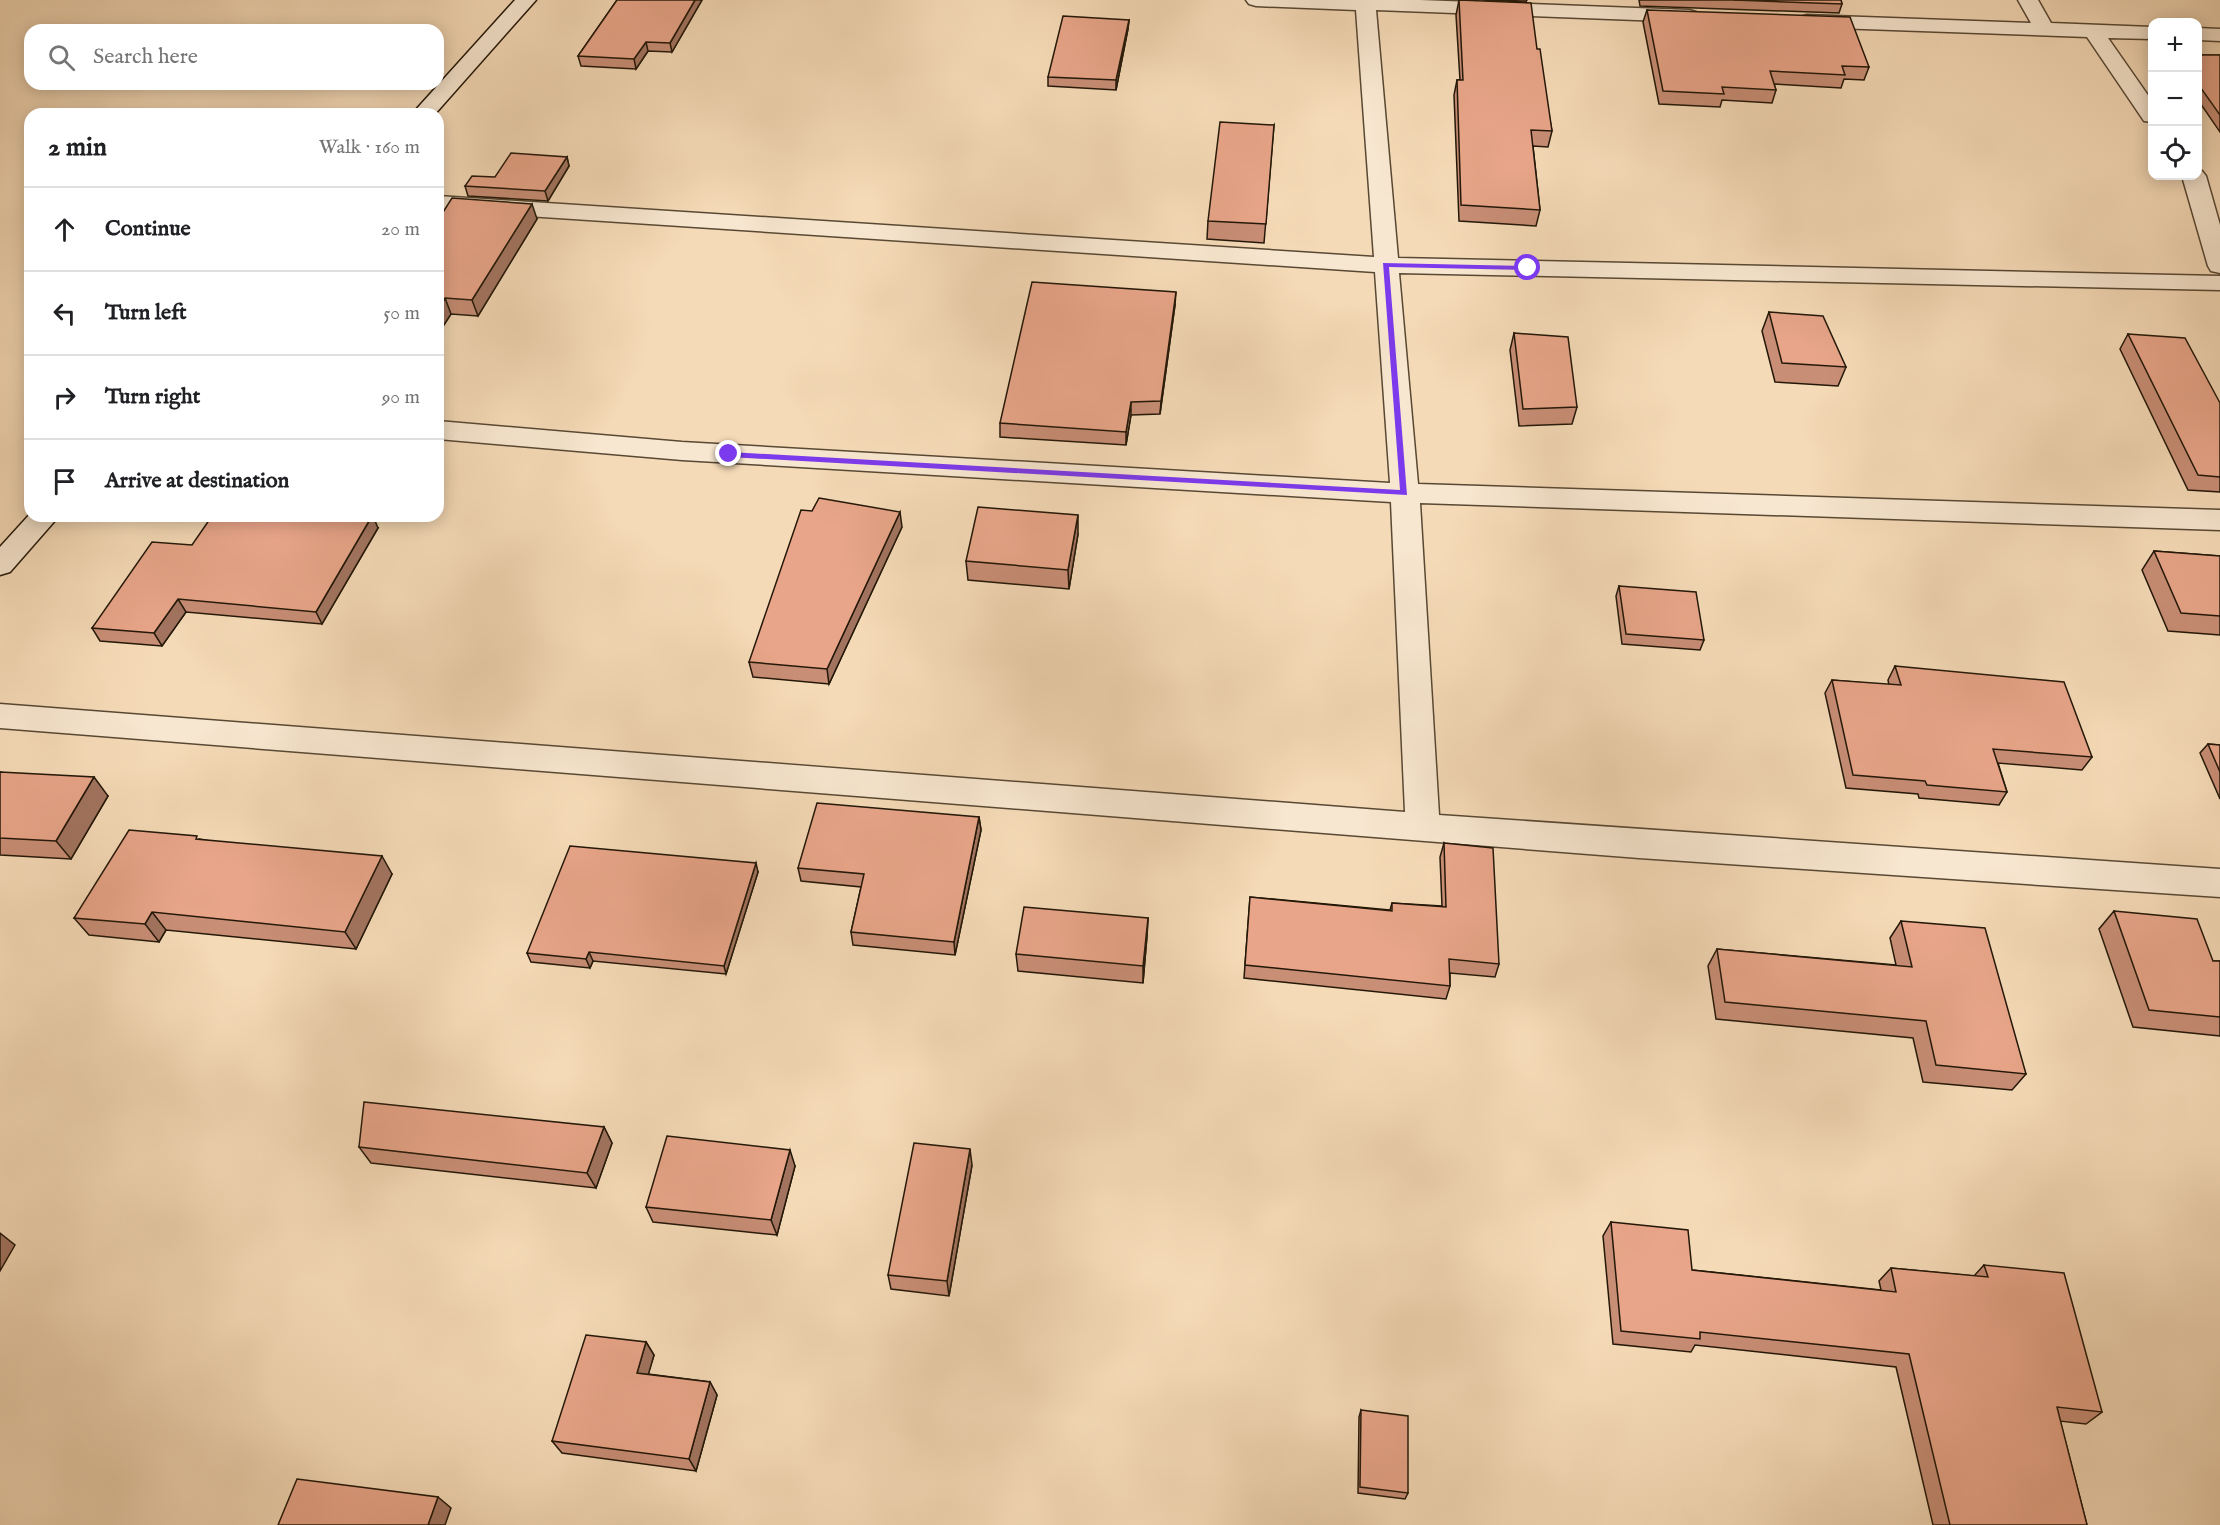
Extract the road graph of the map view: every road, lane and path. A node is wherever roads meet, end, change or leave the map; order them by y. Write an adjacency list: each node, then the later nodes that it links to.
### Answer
1 (526, 0): 12 (street)
2 (1256, 0): 4 (street)
3 (2028, 0): 7 (street)
4 (1365, 2): 5 (street); 16 (street)
5 (1711, 17)
6 (1782, 20): 7 (street)
7 (2045, 30): 8 (street)
8 (2093, 31): 9 (street); 13 (street)
9 (2148, 33)
10 (2202, 34): 11 (street)
11 (2220, 34)
12 (428, 108)
13 (2148, 110)
14 (2195, 180): 17 (street)
15 (444, 203): 16 (street)
16 (1385, 265): 18 (street); 20 (street)
17 (2220, 266)
18 (2220, 283)
19 (444, 431): 20 (street)
20 (1404, 493): 21 (street); 25 (street)
21 (2220, 520)
22 (39, 522): 23 (street)
23 (0, 565)
24 (0, 716): 25 (street)
25 (1423, 827): 26 (street)
26 (2220, 883)

